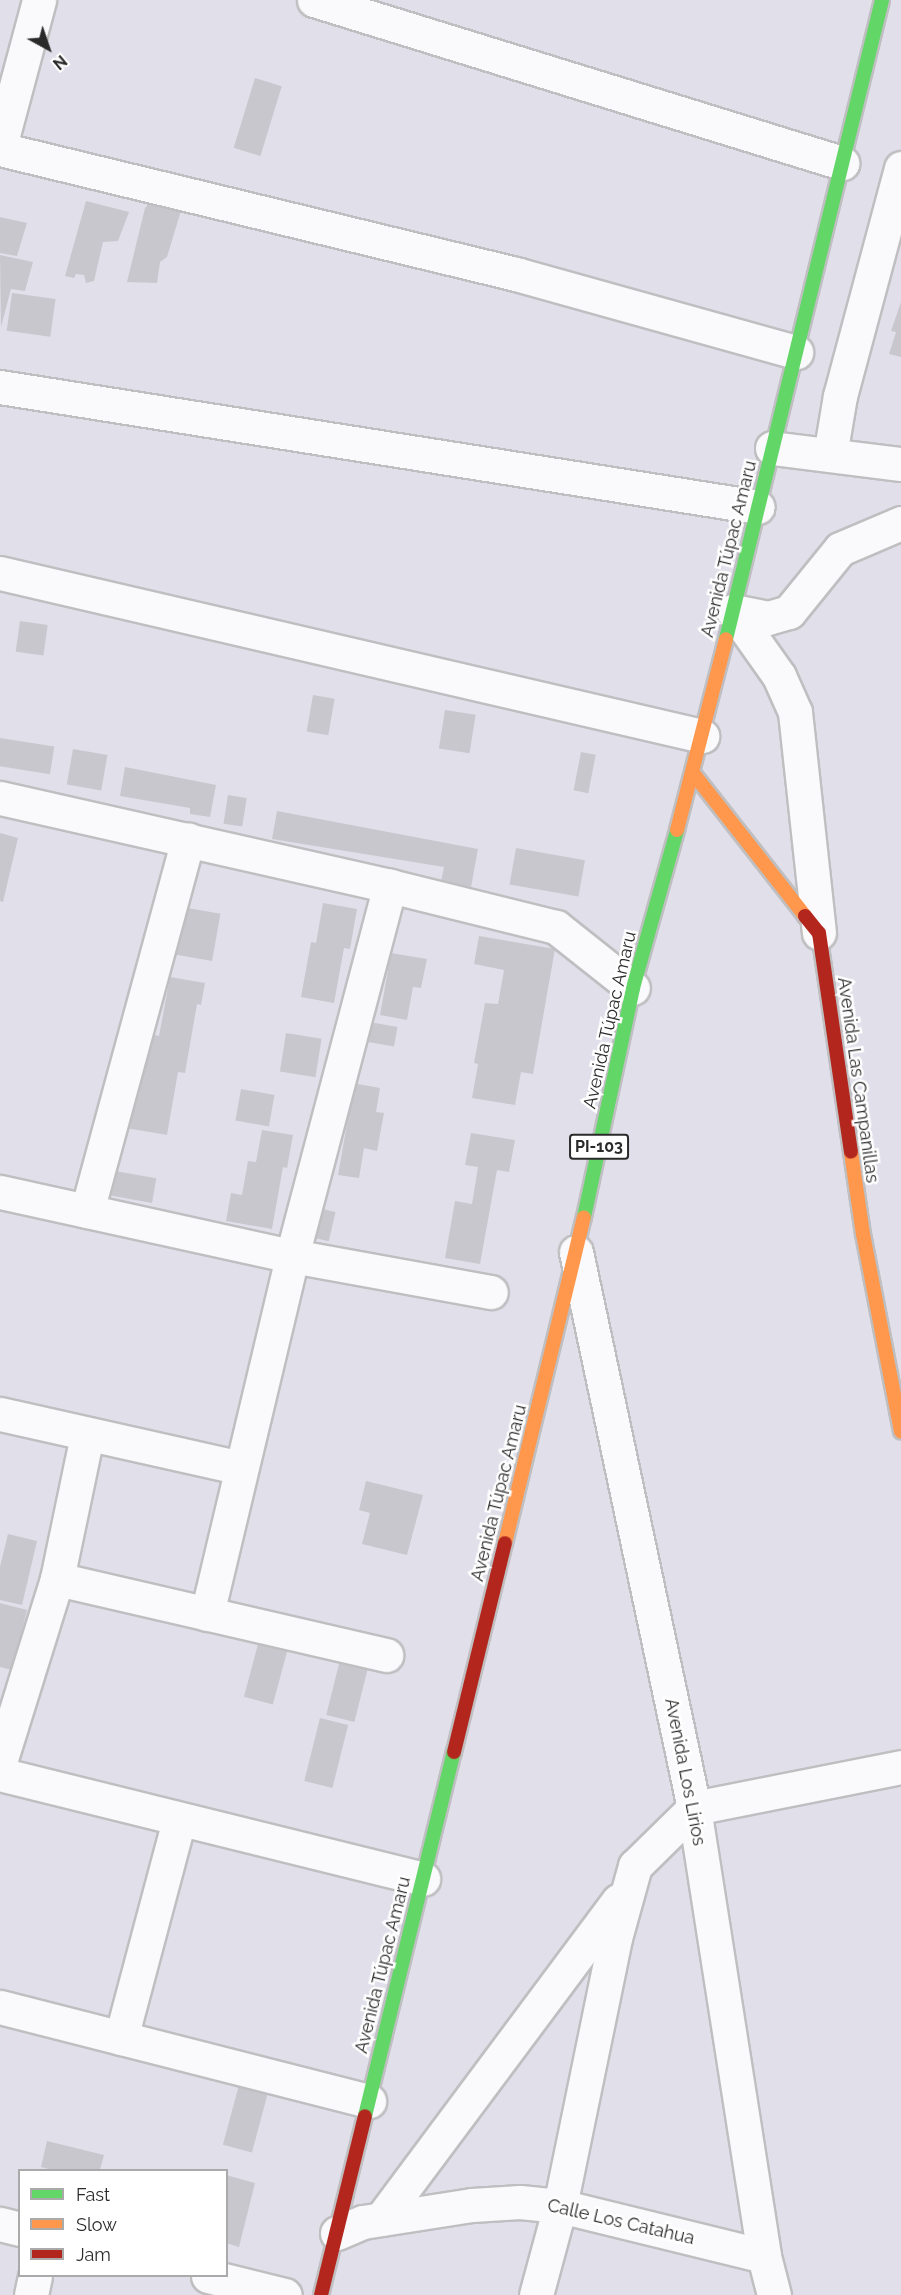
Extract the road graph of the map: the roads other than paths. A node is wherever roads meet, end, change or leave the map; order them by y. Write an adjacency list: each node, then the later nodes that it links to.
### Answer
1 (39, 0): 4 (street)
2 (314, 0): 5 (street)
3 (882, 0): 5 (main road, Avenida Túpac Amaru / PI-103)
4 (0, 147): 7 (street)
5 (842, 163): 7 (main road, Avenida Túpac Amaru / PI-103)
6 (900, 178): 10 (street)
7 (796, 352): 9 (main road, Avenida Túpac Amaru / PI-103)
8 (0, 387): 12 (street)
9 (772, 448): 10 (street); 12 (main road, Avenida Túpac Amaru / PI-103)
10 (830, 455): 11 (street)
11 (901, 464)
12 (758, 507): 15 (main road, Avenida Túpac Amaru / PI-103)
13 (901, 523): 15 (street)
14 (0, 573): 16 (street)
15 (732, 611): 16 (main road, Avenida Túpac Amaru / PI-103); 21 (street)
16 (702, 736): 17 (main road, Avenida Túpac Amaru / PI-103)
17 (693, 773): 21 (main road, Avenida Las Campanillas); 22 (main road, Avenida Túpac Amaru / PI-103)
18 (0, 798): 19 (street)
19 (188, 840): 20 (street); 24 (street)
20 (390, 886): 22 (street); 26 (street)
21 (819, 933): 29 (main road, Avenida Las Campanillas)
22 (633, 988): 25 (main road, Avenida Túpac Amaru / PI-103)
23 (0, 1192): 24 (street)
24 (87, 1211): 26 (street)
25 (576, 1252): 38 (street, Avenida Los Lirios); 40 (main road, Avenida Túpac Amaru / PI-103)
26 (292, 1256): 27 (street); 31 (street)
27 (490, 1292)
28 (0, 1414): 30 (street)
29 (901, 1431)
30 (87, 1436): 31 (street); 32 (street)
31 (241, 1468): 33 (street)
32 (57, 1579): 33 (street); 35 (street)
33 (207, 1614): 34 (street)
34 (386, 1655)
35 (0, 1762)
36 (901, 1767): 38 (street)
37 (0, 1774): 39 (street)
38 (694, 1808): 41 (street); 50 (street, Avenida Los Lirios)
39 (179, 1820): 40 (street); 43 (street)
40 (423, 1879): 44 (main road, Avenida Túpac Amaru / PI-103)
41 (628, 1887): 45 (street); 46 (street)
42 (0, 2007): 43 (street)
43 (121, 2038): 44 (street)
44 (369, 2101): 49 (main road, Avenida Túpac Amaru / PI-103)
45 (560, 2206): 46 (street, Calle Los Catahua); 50 (street, Calle Los Catahua); 56 (street)
46 (381, 2220): 49 (street, Calle Los Catahua)
47 (0, 2224): 48 (street)
48 (18, 2228)
49 (337, 2233): 55 (main road, Avenida Túpac Amaru / PI-103)
50 (764, 2256): 57 (street, Avenida Los Lirios)
51 (35, 2277): 53 (street)
52 (212, 2277): 54 (street)
53 (31, 2295)
54 (285, 2295)
55 (321, 2295)
56 (536, 2295)
57 (774, 2295)

